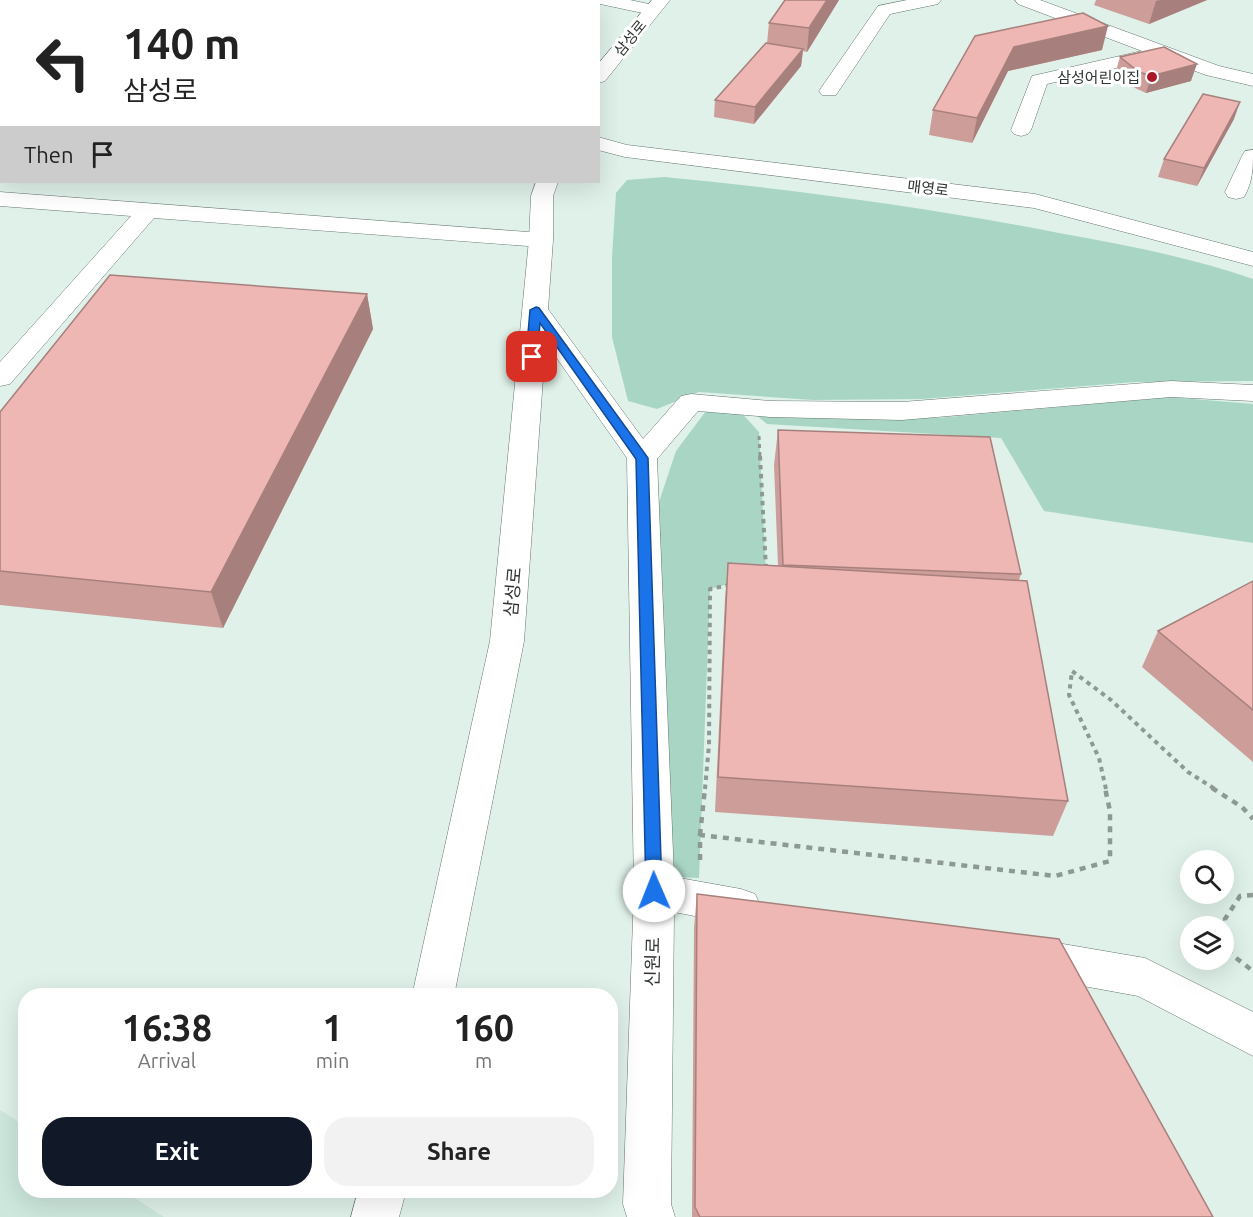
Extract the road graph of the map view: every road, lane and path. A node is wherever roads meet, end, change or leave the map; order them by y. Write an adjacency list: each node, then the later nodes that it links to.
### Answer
1 (606, 0): 4 (street)
2 (933, 0): 8 (street)
3 (1024, 0): 5 (street)
4 (657, 5): 6 (street, 삼성로)
5 (1160, 52): 7 (street); 9 (street)
6 (600, 75)
7 (1253, 80)
8 (829, 91)
9 (1021, 130)
10 (600, 143): 17 (street, 매영로)
11 (1253, 156): 13 (street)
12 (547, 183): 16 (street, 삼성로)
13 (1236, 192)
14 (0, 199): 15 (street)
15 (147, 212): 16 (street); 19 (street)
16 (541, 240): 18 (street, 삼성로)
17 (1253, 259)
18 (536, 310): 22 (street); 33 (street, 삼성로)
19 (0, 378)
20 (1253, 393): 22 (street)
21 (759, 432): 23 (path)
22 (642, 458): 27 (street, 신원로)
23 (766, 574)
24 (738, 584): 26 (path)
25 (1253, 819): 26 (path)
26 (700, 835): 29 (path)
27 (654, 891): 29 (street); 37 (street, 신원로)
28 (1253, 895): 32 (path)
29 (699, 899): 30 (street)
30 (781, 914)
31 (992, 951): 34 (street)
32 (1253, 971)
33 (435, 988)
34 (1253, 1035)
35 (380, 1198): 36 (street)
36 (375, 1217)
37 (651, 1217)

